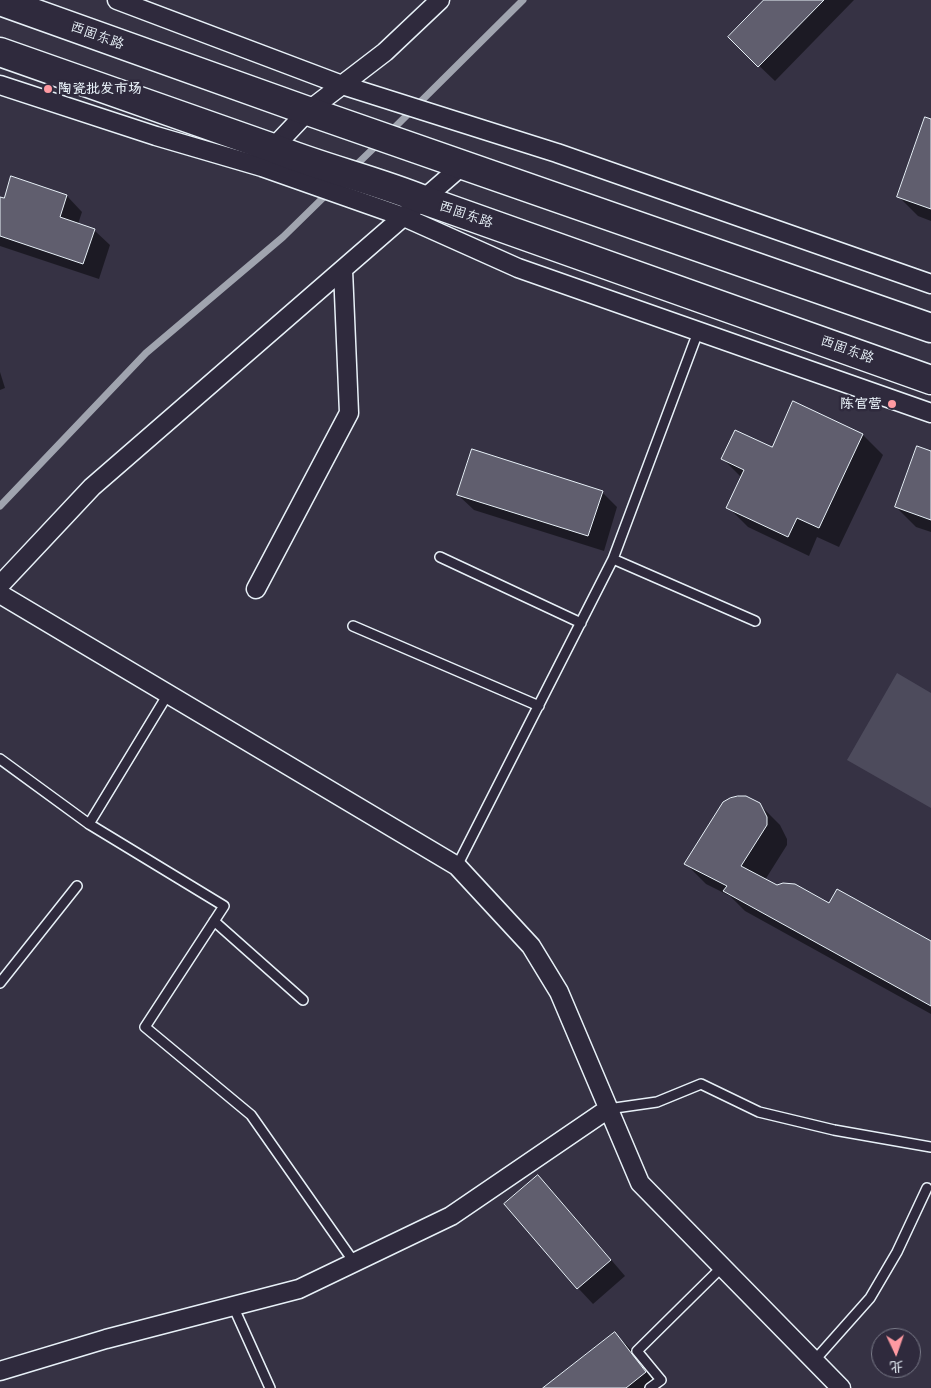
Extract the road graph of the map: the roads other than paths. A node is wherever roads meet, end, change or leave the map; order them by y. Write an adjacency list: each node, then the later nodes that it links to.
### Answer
1 (117, 0): 6 (street)
2 (440, 0): 6 (street)
3 (0, 1): 7 (main road, 西固东路)
4 (0, 52): 8 (main road, 西固东路)
5 (0, 85): 10 (street)
6 (342, 85): 7 (street); 13 (street)
7 (320, 115): 8 (street); 9 (main road, 西固东路)
8 (273, 148): 10 (main road, 西固东路)
9 (464, 164): 11 (street); 14 (main road, 西固东路)
10 (290, 166): 11 (main road, 西固东路)
11 (402, 204): 12 (street); 15 (street); 16 (main road, 西固东路)
12 (343, 270): 20 (street); 21 (street)
13 (931, 284)
14 (931, 328)
15 (698, 332): 17 (street); 19 (lane)
16 (931, 380)
17 (931, 413)
18 (440, 558): 24 (lane)
19 (614, 559): 23 (lane); 24 (lane)
20 (0, 585)
21 (256, 589)
22 (0, 594): 26 (street)
23 (755, 621)
24 (581, 623): 27 (lane)
25 (353, 626): 27 (lane)
26 (168, 694): 29 (lane); 30 (street)
27 (538, 706): 30 (lane)
28 (0, 758): 29 (lane)
29 (89, 824): 32 (lane)
30 (457, 866): 35 (street)
31 (77, 886): 33 (lane)
32 (214, 921): 34 (lane); 38 (lane)
33 (0, 983)
34 (303, 1000)
35 (608, 1108): 36 (lane); 38 (street); 39 (street)
36 (931, 1148)
37 (927, 1188): 41 (lane)
38 (354, 1262): 40 (street)
39 (722, 1267): 41 (street); 44 (lane)
40 (233, 1306): 42 (street); 43 (lane)
41 (814, 1361): 45 (street)
42 (0, 1371)
43 (270, 1388)
44 (650, 1388)
45 (841, 1388)

